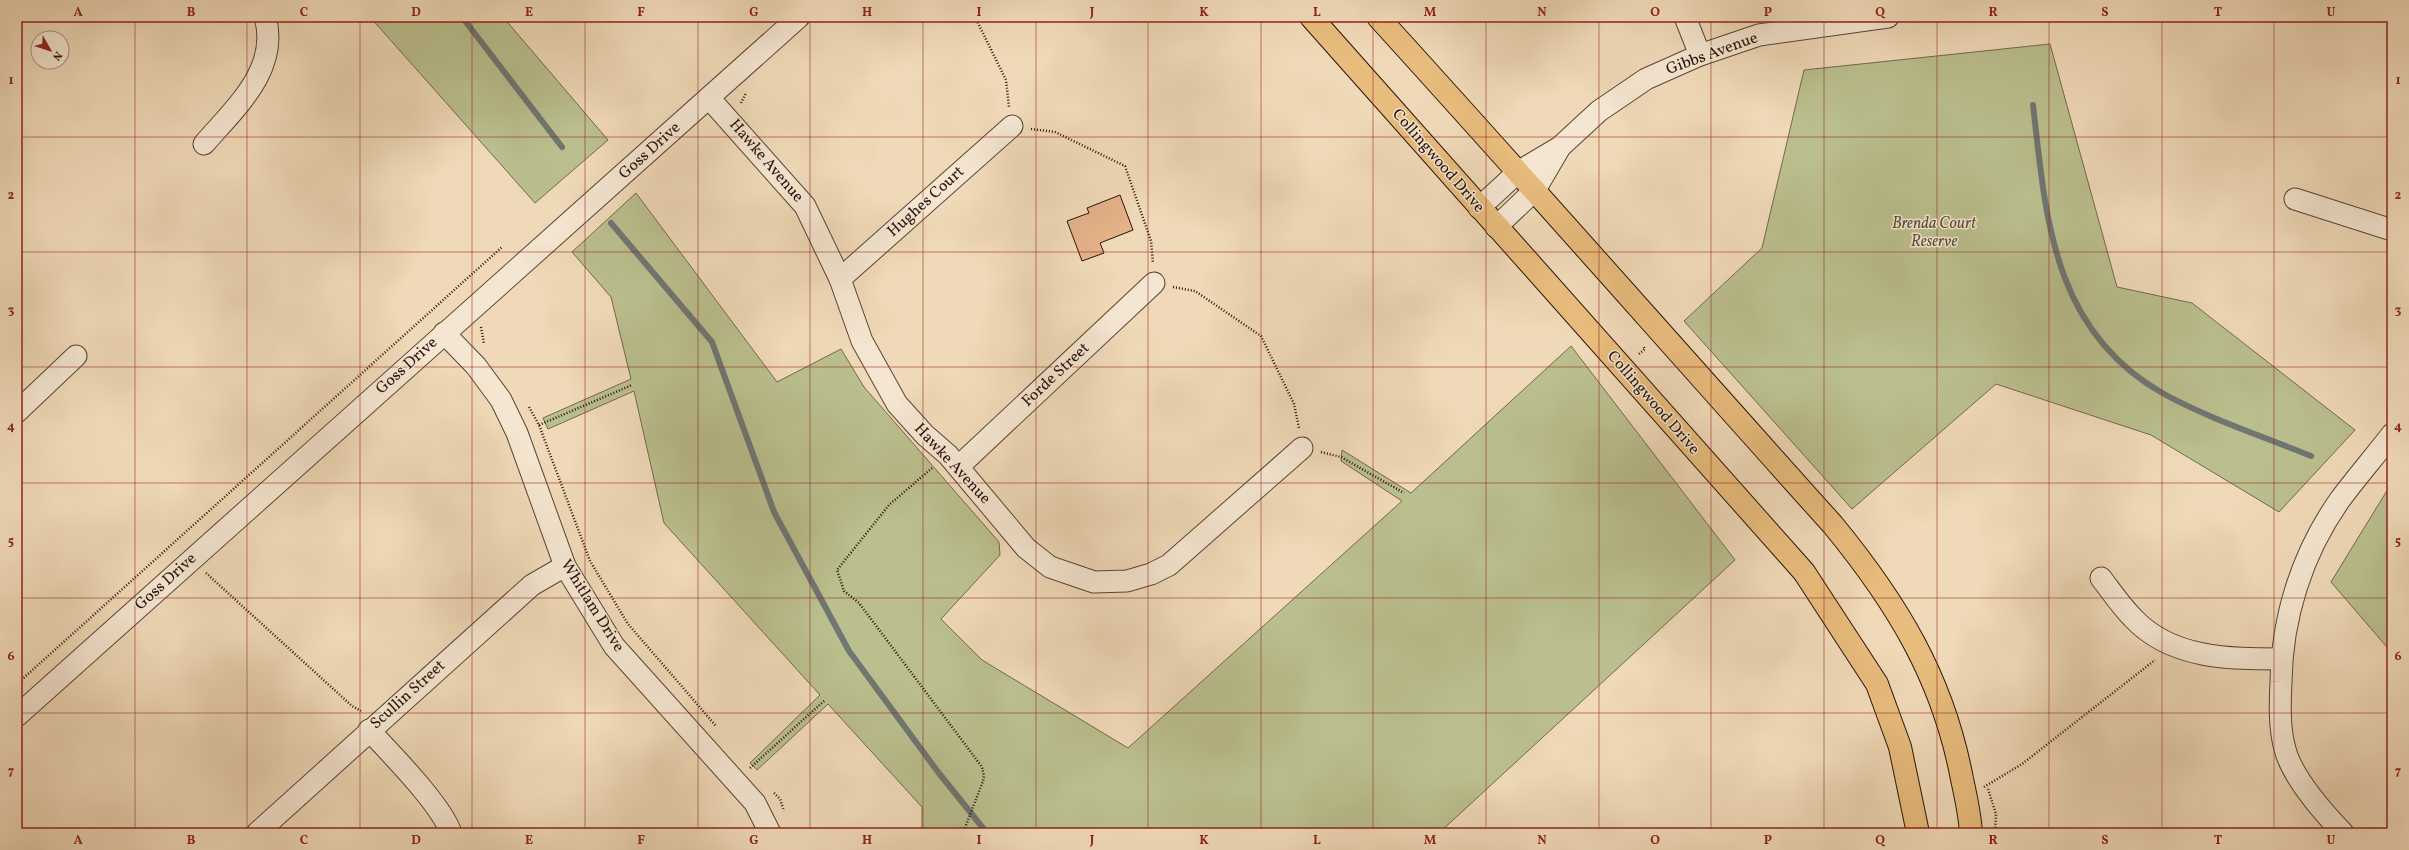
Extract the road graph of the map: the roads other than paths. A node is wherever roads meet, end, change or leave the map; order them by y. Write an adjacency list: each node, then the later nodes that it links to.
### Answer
1 (265, 17): 10 (street)
2 (799, 17): 8 (street, Goss Drive)
3 (1311, 17): 15 (main road, Collingwood Drive)
4 (1378, 17): 12 (main road)
5 (1685, 17): 7 (street)
6 (1888, 17): 7 (street, Gibbs Avenue)
7 (1700, 55): 11 (street, Gibbs Avenue)
8 (709, 98): 18 (street, Hawke Avenue); 20 (street, Goss Drive)
9 (1012, 126): 18 (street, Hughes Court)
10 (204, 144)
11 (1560, 147): 12 (street, Gibbs Avenue); 13 (street, Gibbs Avenue)
12 (1518, 172): 13 (main road); 15 (street, Gibbs Avenue)
13 (1535, 190): 16 (street, Gibbs Avenue); 35 (main road)
14 (2295, 199): 17 (street)
15 (1480, 208): 16 (main road, Collingwood Drive)
16 (1496, 227): 34 (main road, Collingwood Drive)
17 (2392, 230)
18 (840, 279): 25 (street, Hawke Avenue)
19 (1154, 283): 25 (street, Forde Street)
20 (444, 333): 26 (street, Whitlam Drive); 29 (street, Goss Drive)
21 (76, 356): 22 (street)
22 (17, 412)
23 (2392, 434): 28 (street)
24 (1302, 448): 25 (street, Hawke Avenue)
25 (953, 461)
26 (565, 566): 30 (street, Scullin Street); 33 (street, Whitlam Drive)
27 (2101, 578): 28 (street)
28 (2281, 659): 36 (street)
29 (17, 716)
30 (374, 726): 31 (street, Scullin Street); 32 (street)
31 (257, 833)
32 (451, 833)
33 (770, 833)
34 (1918, 833)
35 (1971, 833)
36 (2343, 833)

